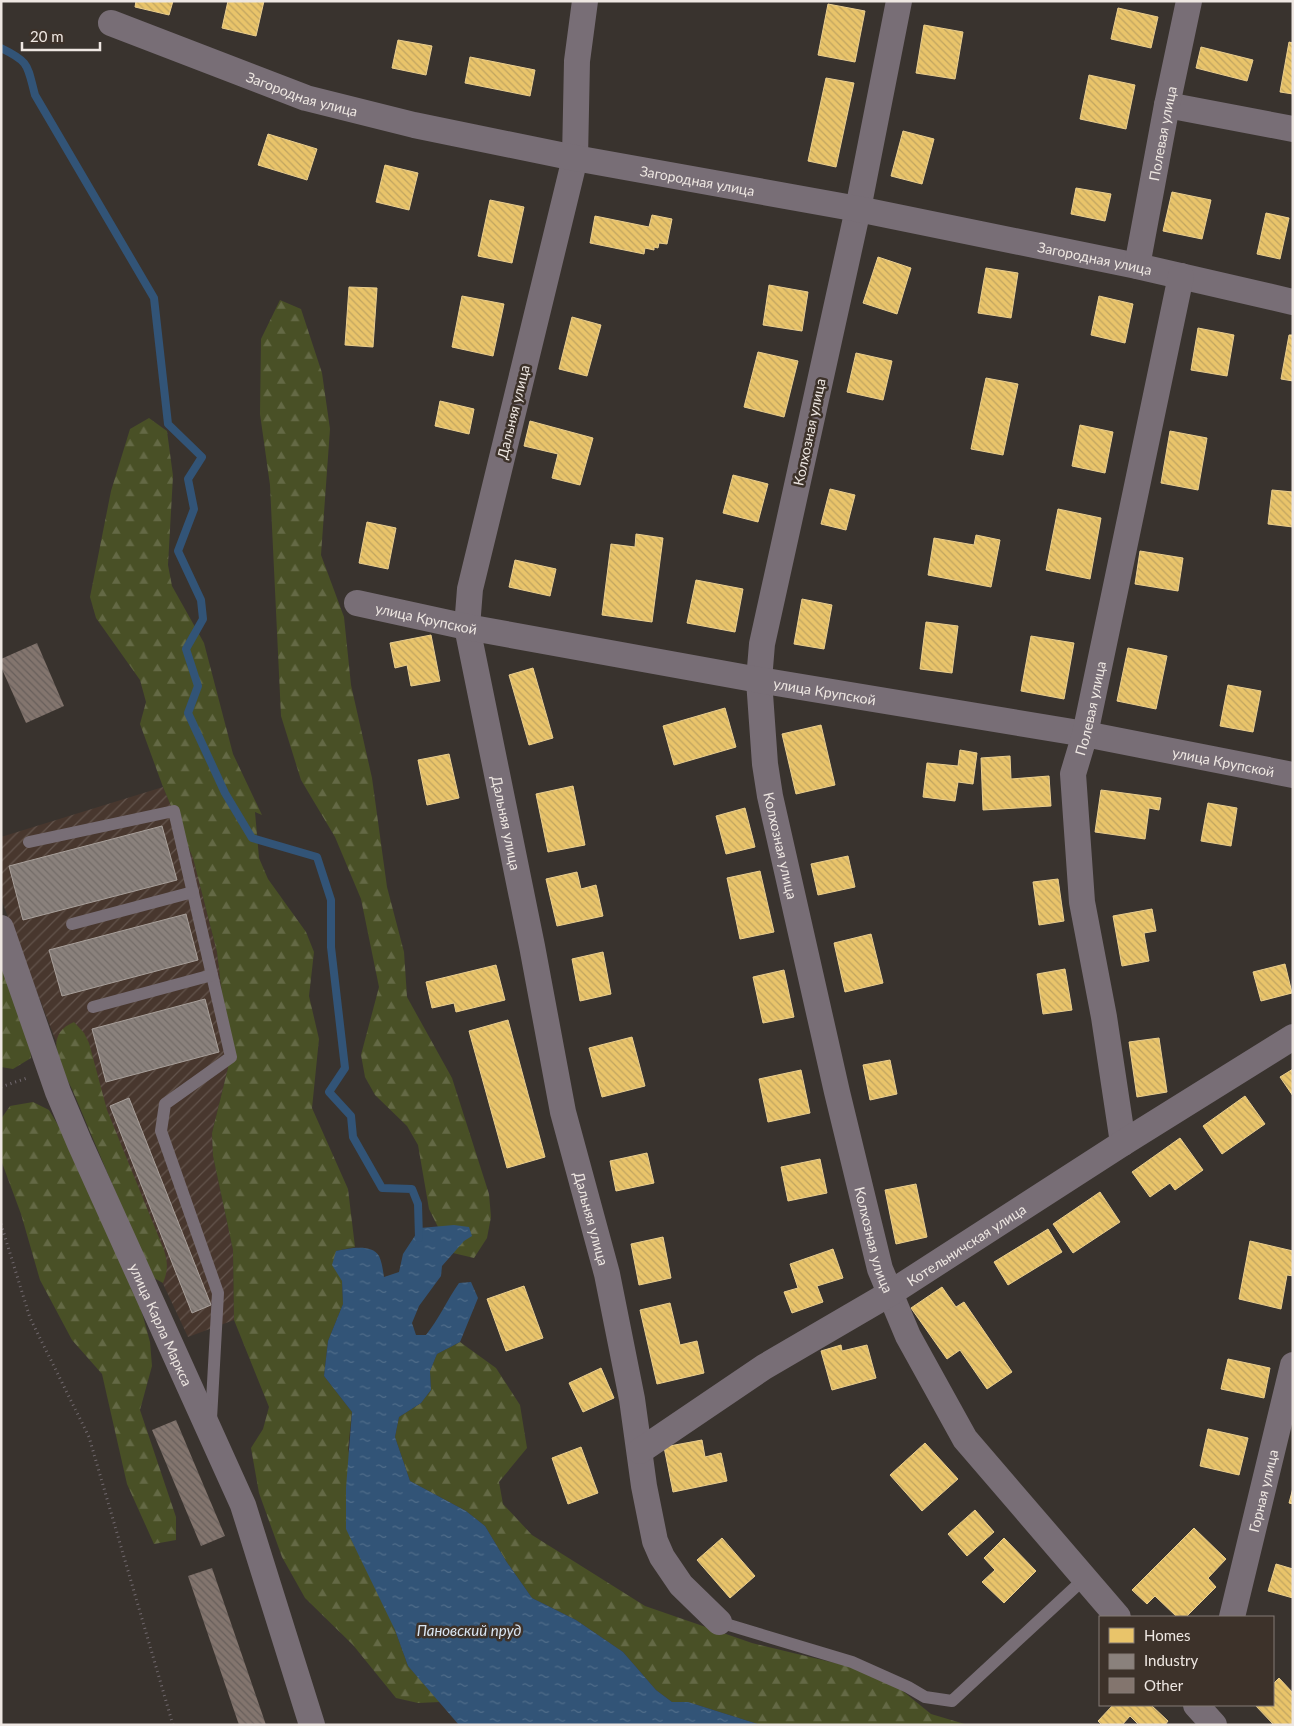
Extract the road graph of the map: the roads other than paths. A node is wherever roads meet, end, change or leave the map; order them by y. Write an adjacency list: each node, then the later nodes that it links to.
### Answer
1 (585, 1): 7 (street, Дальняя улица)
2 (899, 1): 8 (street, Колхозная улица)
3 (1189, 1): 5 (street, Полевая улица)
4 (110, 23): 7 (street, Загородная улица)
5 (1167, 105): 6 (street); 9 (street, Полевая улица)
6 (1293, 129)
7 (575, 158): 8 (street, Загородная улица); 13 (street, Дальняя улица)
8 (858, 209): 9 (street, Загородная улица); 14 (street, Колхозная улица)
9 (1137, 266): 10 (street, Загородная улица)
10 (1181, 276): 11 (street, Загородная улица); 15 (street, Полевая улица)
11 (1293, 302)
12 (357, 603): 13 (street, улица Крупской)
13 (467, 627): 14 (street, улица Крупской); 28 (street, Дальняя улица)
14 (759, 680): 15 (street, улица Крупской); 25 (street, Колхозная улица)
15 (1085, 734): 16 (street, улица Крупской); 24 (street, Полевая улица)
16 (1293, 775)
17 (29, 842): 18 (lane)
18 (193, 892): 19 (lane); 21 (lane)
19 (72, 924)
20 (1, 928): 27 (street, улица Карла Маркса)
21 (212, 976): 22 (lane); 27 (lane)
22 (93, 1007)
23 (1293, 1036): 24 (street, Котельничская улица)
24 (1123, 1143): 25 (street, Котельничская улица)
25 (890, 1294): 28 (street, Котельничская улица); 29 (street, Колхозная улица)
26 (1293, 1365): 31 (street, Горная улица)
27 (210, 1430): 33 (street, улица Карла Маркса)
28 (640, 1451): 32 (street, Дальняя улица)
29 (1084, 1579): 30 (street, Колхозная улица); 32 (lane)
30 (1117, 1616)
31 (1232, 1616)
32 (719, 1622)
33 (312, 1725)

